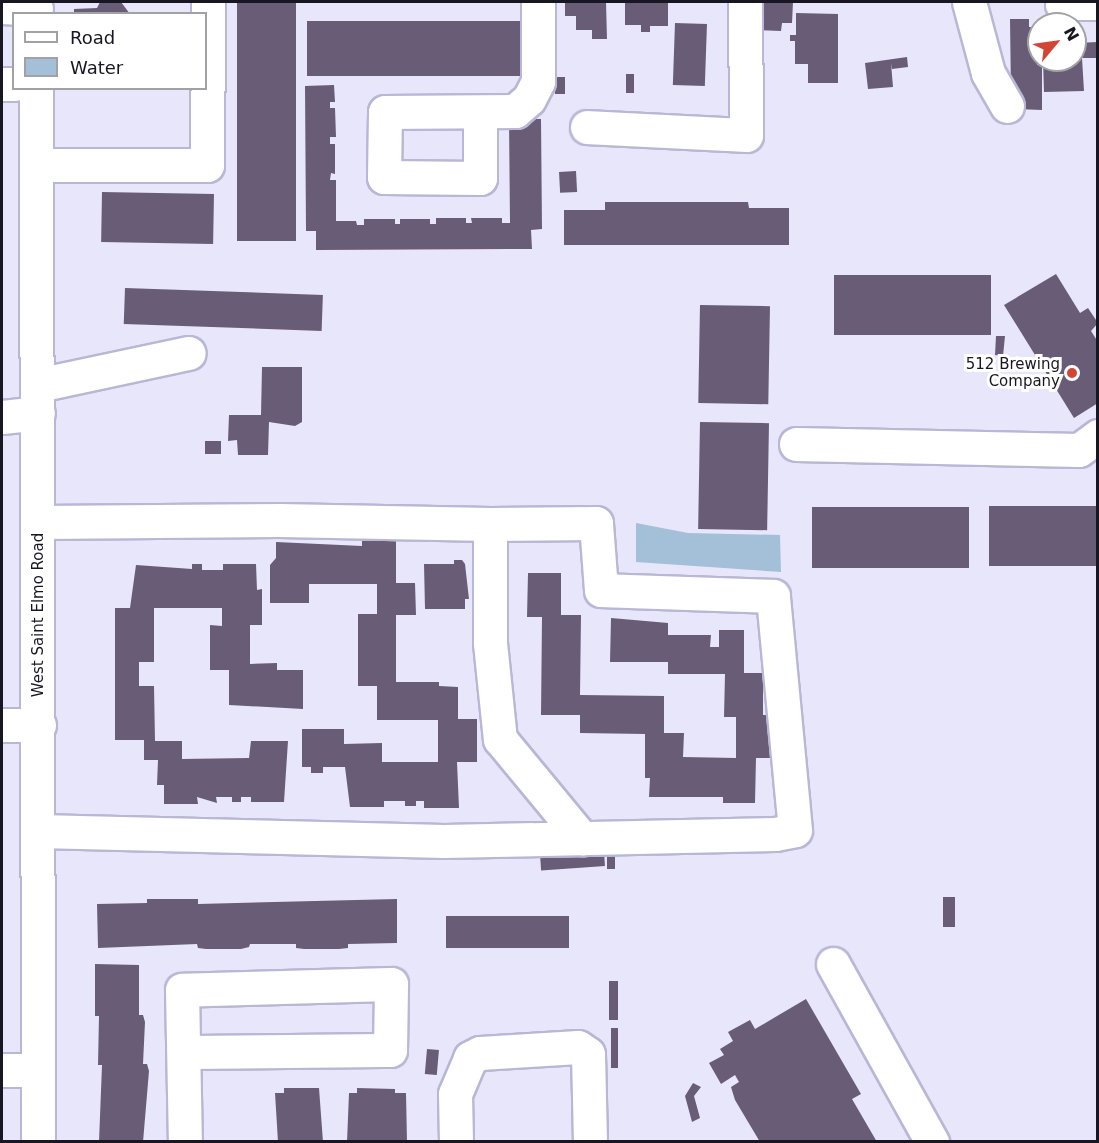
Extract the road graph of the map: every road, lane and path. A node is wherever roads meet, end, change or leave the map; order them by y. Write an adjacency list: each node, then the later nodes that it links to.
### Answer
1 (208, 2): 13 (street)
2 (538, 2): 11 (street)
3 (969, 2): 10 (street)
4 (1098, 3): 5 (street)
5 (1062, 4)
6 (2, 7): 8 (street)
7 (739, 7): 12 (street)
8 (36, 8)
9 (36, 90): 13 (street, West Saint Elmo Road)
10 (1007, 106)
11 (480, 112)
12 (587, 127)
13 (37, 165): 15 (street, West Saint Elmo Road)
14 (189, 353): 15 (street)
15 (38, 399): 16 (street); 19 (street, West Saint Elmo Road)
16 (2, 417)
17 (1098, 436): 18 (street)
18 (796, 444)
19 (38, 522): 20 (street); 22 (street, West Saint Elmo Road)
20 (490, 524): 24 (street); 24 (street)
21 (2, 725): 22 (street)
22 (39, 725): 23 (street, West Saint Elmo Road)
23 (39, 831): 24 (street); 28 (street, West Saint Elmo Road)
24 (582, 838)
25 (833, 964): 33 (street)
26 (185, 1052): 26 (street); 30 (street)
27 (2, 1070): 28 (street)
28 (37, 1070): 29 (street, West Saint Elmo Road)
29 (38, 1142)
30 (185, 1142)
31 (456, 1142): 32 (street)
32 (590, 1142)
33 (932, 1142)

